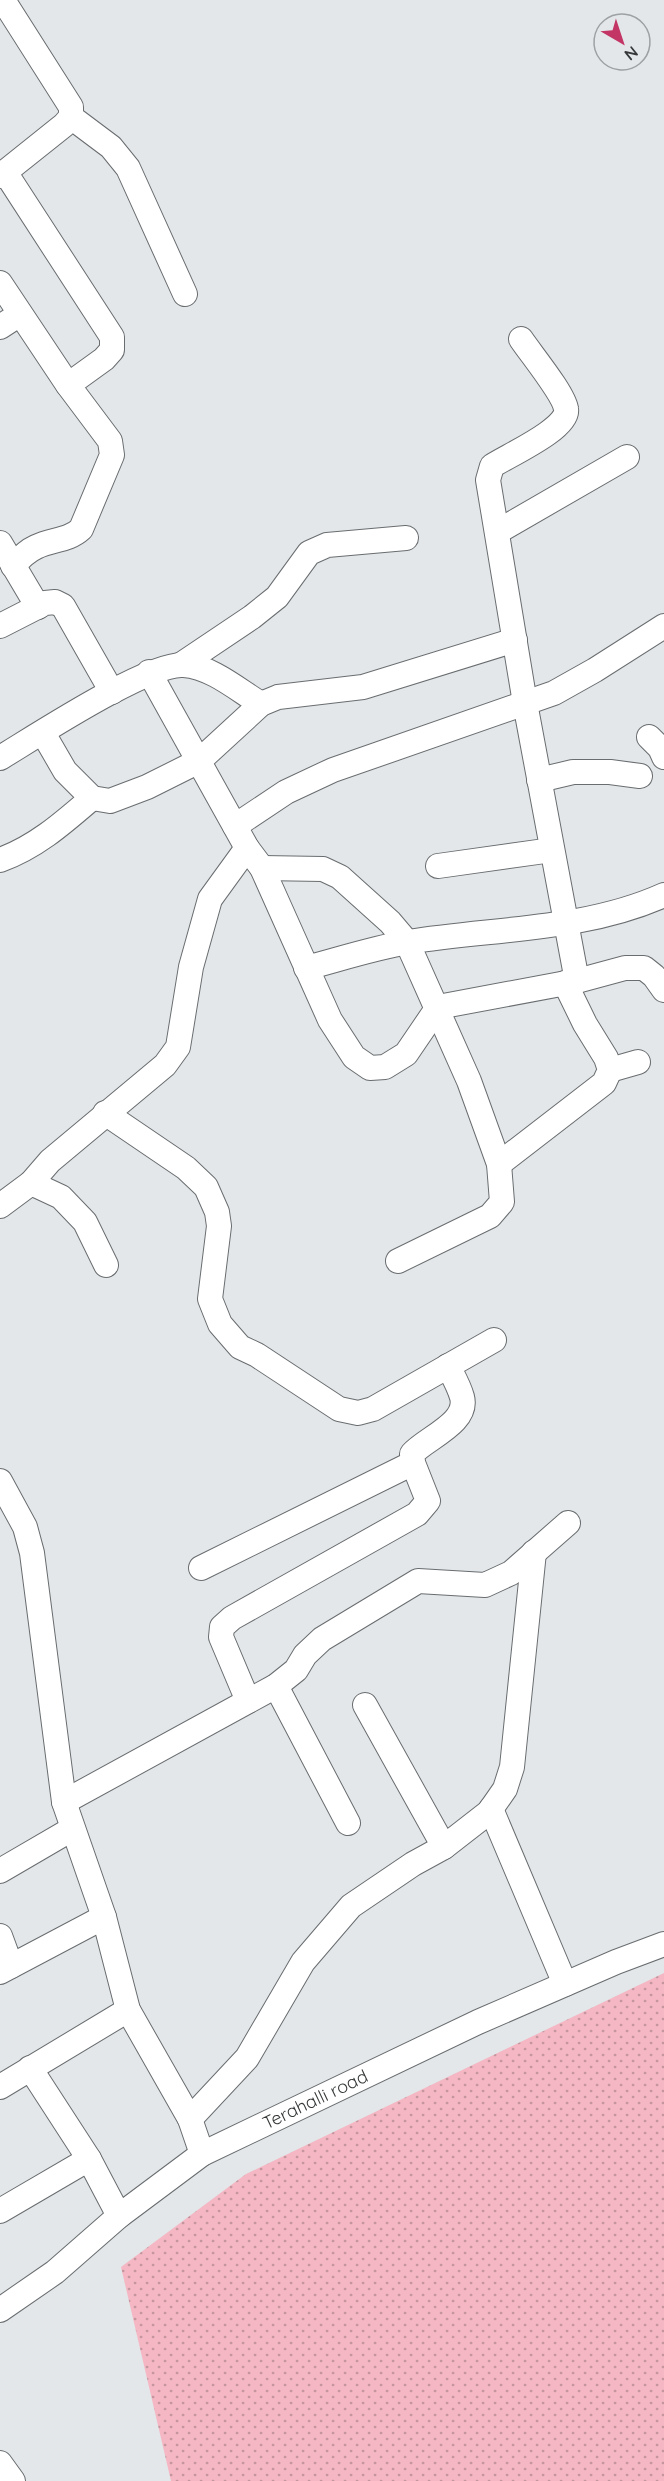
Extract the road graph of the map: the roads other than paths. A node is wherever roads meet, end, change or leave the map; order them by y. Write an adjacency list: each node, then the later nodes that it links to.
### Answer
1 (3, 0): 2 (street)
2 (71, 117): 3 (street); 5 (street)
3 (2, 174): 9 (street)
4 (0, 283): 6 (street)
5 (185, 294)
6 (20, 314): 7 (street); 9 (street)
7 (0, 327)
8 (521, 339): 11 (street)
9 (68, 385): 14 (street)
10 (627, 457): 11 (street)
11 (497, 532): 18 (street)
12 (406, 538): 19 (street)
13 (0, 543): 14 (street)
14 (13, 566): 15 (street)
15 (38, 607): 16 (street); 21 (street)
16 (0, 626)
17 (664, 626): 22 (street)
18 (515, 640): 22 (street); 23 (street)
19 (182, 664): 20 (street); 23 (street)
20 (149, 672): 21 (street); 28 (street)
21 (112, 692): 24 (street)
22 (525, 703): 30 (street); 32 (street)
23 (261, 704): 28 (street)
24 (43, 733): 27 (street); 31 (street)
25 (649, 737): 26 (street)
26 (664, 757)
27 (0, 758)
28 (198, 761): 31 (street); 32 (street)
29 (640, 776): 30 (street)
30 (539, 780): 34 (street)
31 (92, 798): 35 (street)
32 (234, 826): 33 (street)
33 (247, 849): 37 (street); 47 (street)
34 (552, 850): 36 (street); 39 (street)
35 (0, 860)
36 (438, 866)
37 (262, 868): 40 (street); 41 (street)
38 (664, 895): 39 (street)
39 (565, 923): 40 (street); 42 (street)
40 (407, 942): 41 (street); 44 (street)
41 (306, 968): 44 (street)
42 (571, 982): 43 (street); 44 (street); 46 (street)
43 (664, 990)
44 (438, 1007): 48 (street)
45 (638, 1062): 46 (street)
46 (610, 1070): 48 (street)
47 (105, 1113): 49 (street); 54 (street)
48 (499, 1164): 51 (street)
49 (31, 1183): 50 (street); 52 (street)
50 (0, 1206)
51 (398, 1261)
52 (106, 1265)
53 (494, 1340): 54 (street)
54 (448, 1366): 55 (street)
55 (413, 1463): 59 (street); 61 (street)
56 (0, 1481): 63 (street)
57 (568, 1523): 58 (street)
58 (534, 1552): 60 (street); 64 (street)
59 (201, 1568)
60 (276, 1686): 61 (street); 65 (street)
61 (248, 1701): 63 (street)
62 (365, 1705): 67 (street)
63 (64, 1802): 66 (street)
64 (491, 1809): 67 (street); 73 (street)
65 (348, 1823)
66 (72, 1829): 68 (street); 69 (street)
67 (444, 1847): 77 (street)
68 (0, 1870)
69 (104, 1917): 72 (street); 74 (street)
70 (0, 1936): 72 (street)
71 (664, 1944): 73 (street, Terahalli road)
72 (6, 1969)
73 (565, 1984): 78 (street, Terahalli road)
74 (128, 2010): 75 (street); 77 (street)
75 (30, 2068): 76 (street); 79 (street)
76 (0, 2087)
77 (190, 2119): 78 (street)
78 (202, 2154): 81 (street, Terahalli road)
79 (89, 2159): 80 (street); 81 (street)
80 (0, 2211)
81 (119, 2216): 82 (street, Terahalli road)
82 (0, 2310)
83 (0, 2463): 84 (street)
84 (13, 2481)

